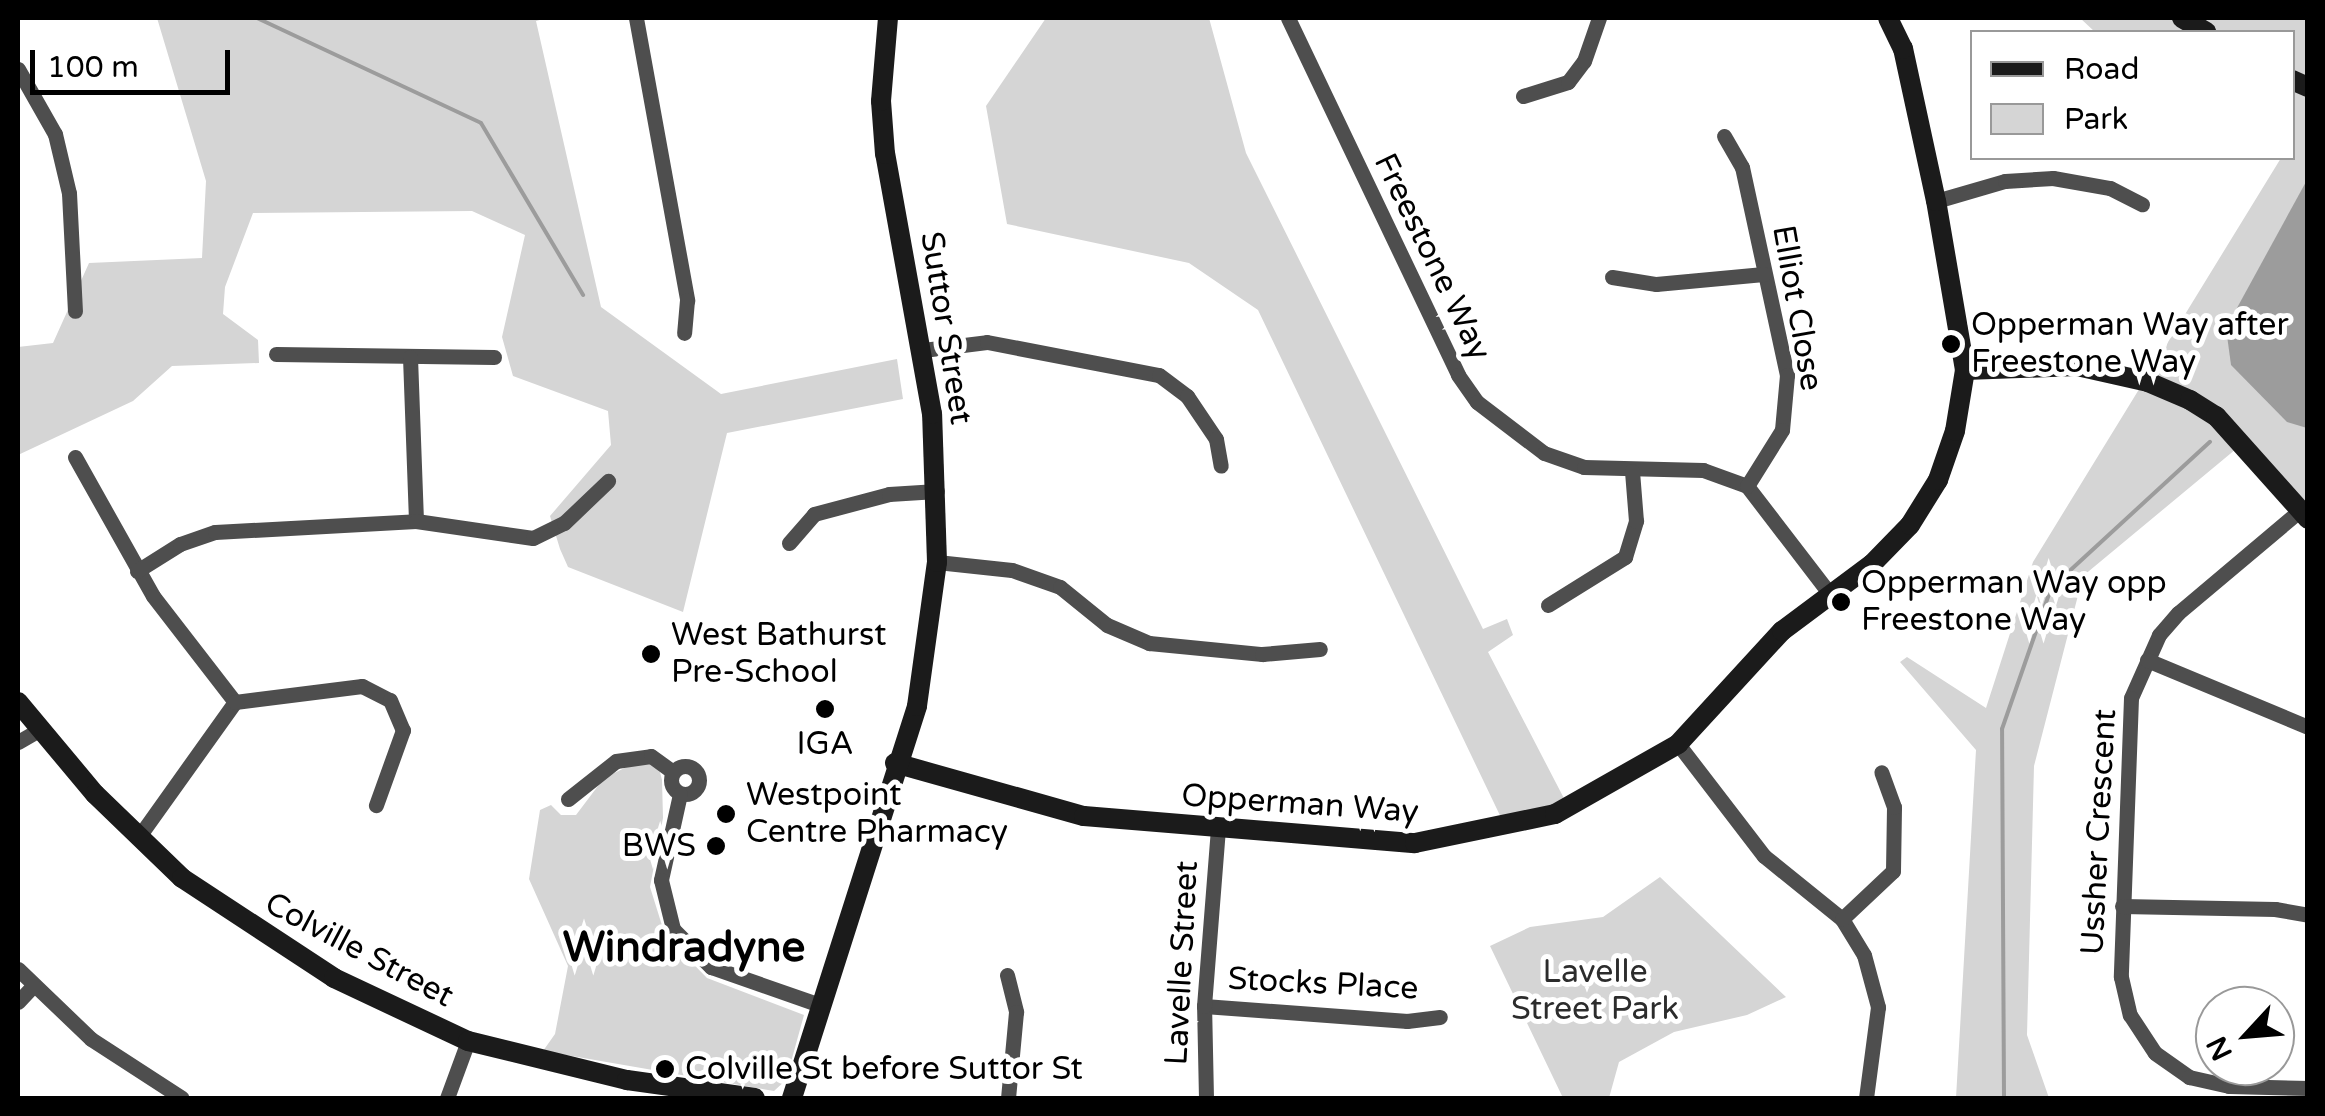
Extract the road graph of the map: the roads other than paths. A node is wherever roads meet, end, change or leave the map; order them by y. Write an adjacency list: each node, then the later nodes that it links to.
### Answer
1 (636, 18): 14 (street)
2 (888, 18): 15 (street, Suttor Street)
3 (1288, 18): 22 (street, Freestone Way)
4 (1599, 18): 7 (street)
5 (1888, 18): 9 (street, Opperman Way)
6 (18, 69): 13 (street)
7 (1523, 96)
8 (1724, 136): 11 (street, Elliot Close)
9 (1936, 201): 10 (street); 19 (street, Opperman Way)
10 (2142, 204)
11 (1764, 274): 12 (street); 24 (street, Elliot Close)
12 (1612, 277)
13 (75, 312)
14 (684, 333)
15 (923, 350): 21 (street); 25 (street, Suttor Street)
16 (276, 354): 17 (street)
17 (410, 357): 18 (street); 27 (street)
18 (494, 357)
19 (1965, 370): 26 (street); 31 (street, Opperman Way)
20 (75, 457): 30 (street)
21 (1221, 466)
22 (1632, 471): 24 (street, Freestone Way); 32 (street)
23 (608, 481): 27 (street)
24 (1747, 486): 31 (street)
25 (937, 490): 28 (street); 29 (street, Suttor Street)
26 (2303, 516): 34 (street, Ussher Crescent)
27 (416, 520): 30 (street)
28 (789, 542)
29 (937, 562): 33 (street); 41 (street, Suttor Street)
30 (137, 571): 36 (street)
31 (1829, 594): 40 (street, Opperman Way)
32 (1548, 606)
33 (1320, 649)
34 (2147, 660): 37 (street); 49 (street, Ussher Crescent)
35 (18, 702): 38 (street, Colville Street)
36 (235, 702): 46 (street); 48 (street)
37 (2308, 727)
38 (37, 731): 39 (street); 48 (street, Colville Street)
39 (18, 742)
40 (1678, 744): 47 (street, Opperman Way); 51 (street)
41 (895, 763): 47 (street, Opperman Way); 56 (street, Suttor Street)
42 (673, 772): 44 (street); 44 (street); 45 (street)
43 (1881, 772): 51 (street)
44 (680, 794): 56 (street)
45 (568, 799)
46 (376, 805)
47 (1218, 830): 57 (street, Lavelle Street)
48 (140, 835): 59 (street, Colville Street)
49 (2122, 906): 50 (street); 60 (street, Ussher Crescent)
50 (2308, 915)
51 (1842, 918): 67 (street)
52 (18, 970): 54 (street)
53 (1008, 975): 65 (street)
54 (32, 986): 55 (street); 61 (street)
55 (18, 1002)
56 (820, 1005): 64 (street, Suttor Street)
57 (1204, 1006): 58 (street, Stocks Place); 66 (street, Lavelle Street)
58 (1440, 1016)
59 (468, 1041): 62 (street); 63 (street, Colville Street)
60 (2308, 1088)
61 (182, 1098)
62 (447, 1098)
63 (755, 1098)
64 (792, 1098)
65 (1008, 1098)
66 (1206, 1098)
67 (1866, 1098)

